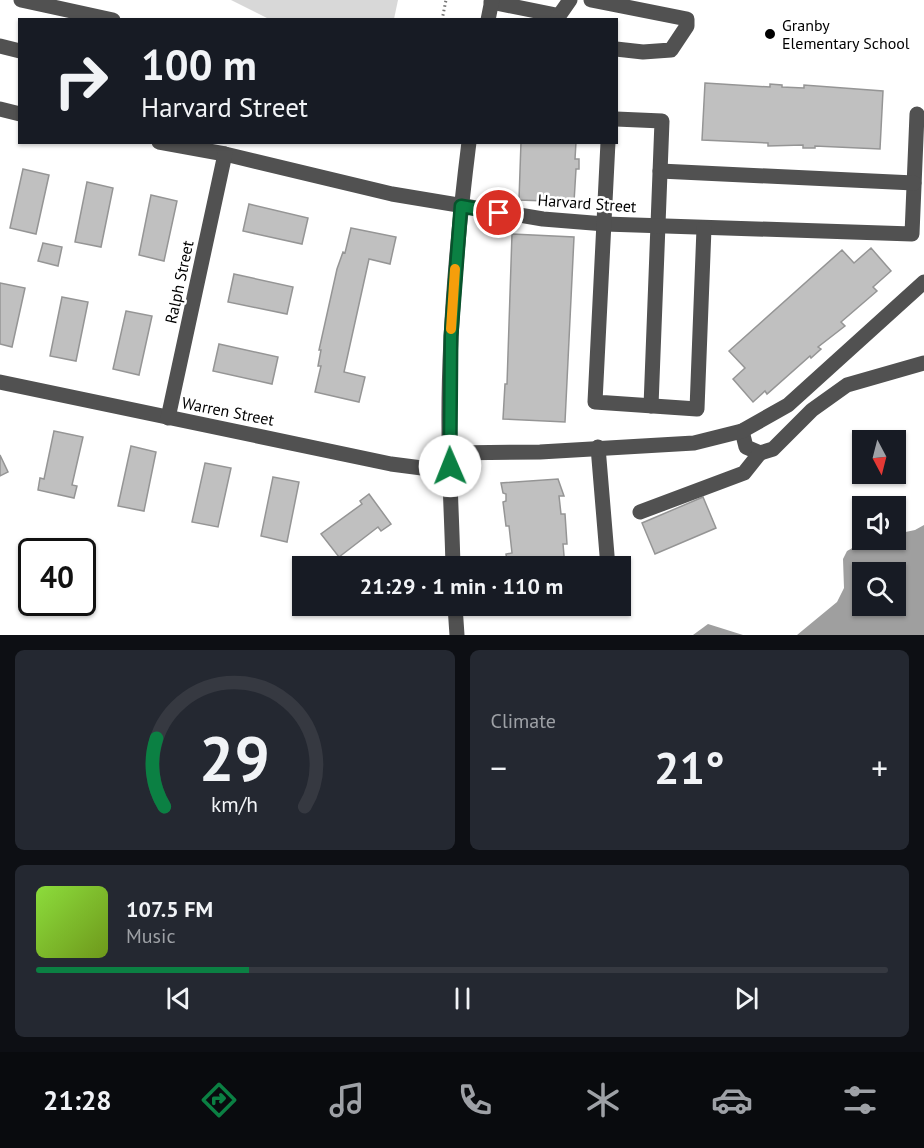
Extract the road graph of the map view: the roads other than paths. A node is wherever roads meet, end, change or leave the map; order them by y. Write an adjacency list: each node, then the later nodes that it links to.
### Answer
1 (21, 0): 6 (street)
2 (570, 0): 5 (street)
3 (591, 0): 9 (street)
4 (492, 1): 5 (street); 7 (street)
5 (556, 17)
6 (104, 18)
7 (488, 18)
8 (0, 46): 10 (street)
9 (618, 49)
10 (18, 50)
11 (0, 109): 12 (street)
12 (18, 114)
13 (917, 114): 21 (street)
14 (618, 119): 20 (street)
15 (176, 144): 18 (street, Harvard Street)
16 (469, 144): 22 (street)
17 (608, 144): 23 (street)
18 (194, 146): 19 (street, Harvard Street)
19 (225, 154): 22 (street, Harvard Street); 30 (street, Ralph Street)
20 (660, 171): 21 (street); 24 (street)
21 (914, 183): 25 (street, Harvard Street)
22 (461, 206): 23 (street, Harvard Street); 34 (street)
23 (605, 224): 24 (street, Harvard Street); 29 (street)
24 (658, 226): 25 (street, Harvard Street); 29 (street)
25 (704, 228): 29 (street)
26 (924, 282): 31 (street, Warren Street)
27 (924, 363): 33 (street)
28 (0, 381): 30 (street, Warren Street)
29 (651, 406)
30 (168, 418): 34 (street, Warren Street)
31 (741, 431): 32 (street, Warren Street); 33 (street)
32 (598, 447): 34 (street, Warren Street); 37 (street)
33 (760, 453): 35 (street)
34 (450, 460): 36 (street)
35 (640, 512)
36 (453, 556)
37 (607, 556)
38 (456, 616): 39 (street)
39 (457, 635)

